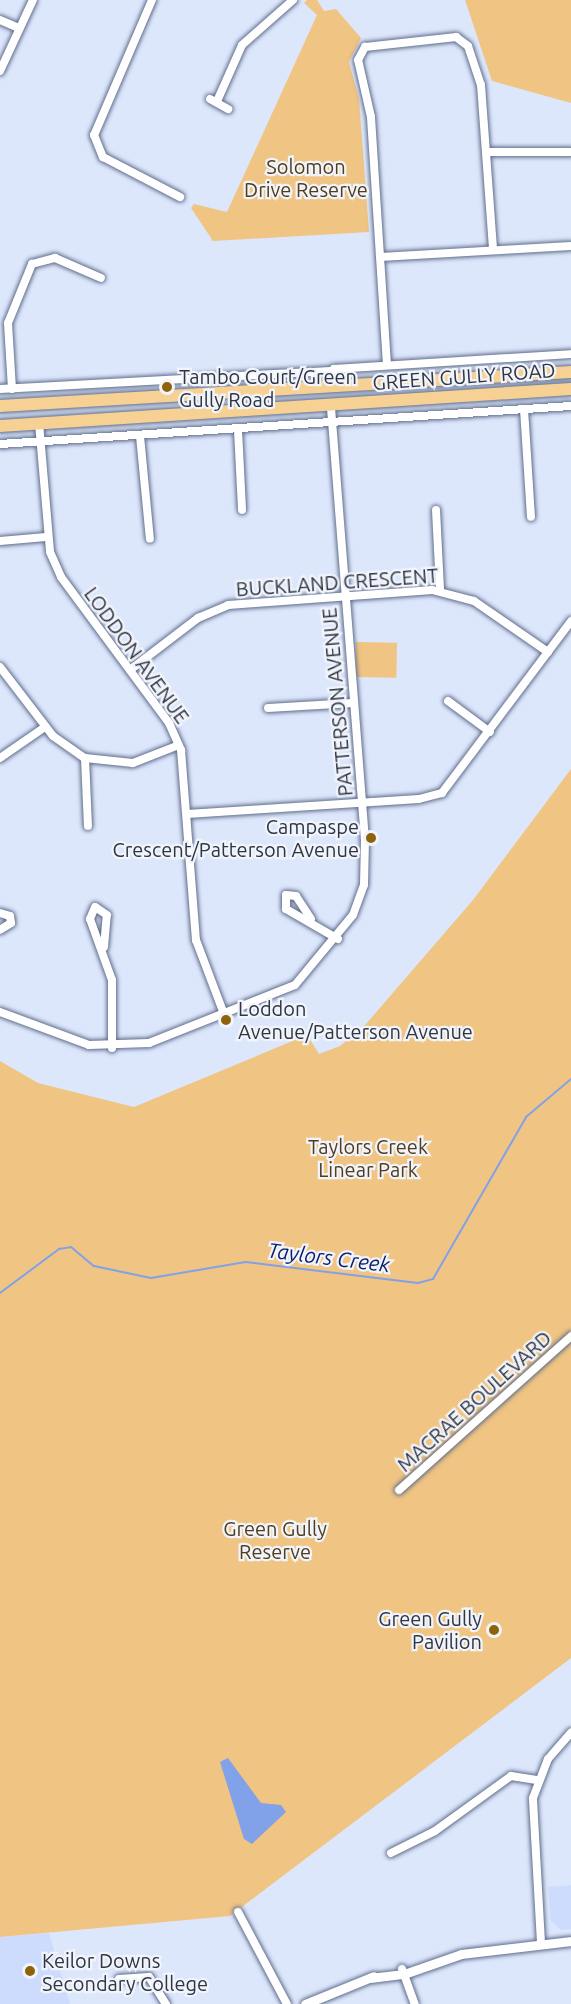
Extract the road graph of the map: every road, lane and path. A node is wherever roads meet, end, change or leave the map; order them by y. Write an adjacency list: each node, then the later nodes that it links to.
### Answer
1 (33, 0): 5 (street)
2 (152, 0): 10 (street)
3 (293, 0): 7 (street)
4 (0, 20): 5 (street)
5 (19, 28): 6 (street)
6 (0, 71)
7 (228, 110)
8 (487, 152): 9 (street); 12 (street); 13 (street)
9 (571, 152)
10 (180, 197)
11 (571, 246): 12 (street)
12 (493, 249): 13 (street)
13 (380, 257): 16 (street)
14 (101, 278): 22 (street)
15 (571, 354): 16 (street)
16 (387, 365): 17 (street)
17 (331, 371): 19 (street); 20 (street)
18 (571, 372): 19 (main road, GREEN GULLY ROAD)
19 (329, 385): 24 (main road, GREEN GULLY ROAD); 25 (main road)
20 (38, 387): 22 (street); 24 (street)
21 (0, 389): 22 (street)
22 (12, 389)
23 (571, 389): 25 (main road, GREEN GULLY ROAD)
24 (38, 404): 26 (main road, GREEN GULLY ROAD); 30 (main road)
25 (331, 404): 29 (street, PATTERSON AVENUE); 30 (main road, GREEN GULLY ROAD)
26 (0, 406)
27 (571, 406): 28 (street)
28 (524, 409): 29 (street); 38 (street)
29 (332, 421): 32 (street); 43 (street, PATTERSON AVENUE)
30 (39, 423): 31 (main road, GREEN GULLY ROAD); 34 (street, LODDON AVENUE)
31 (0, 426)
32 (238, 430): 33 (street); 36 (street)
33 (140, 436): 34 (street); 40 (street)
34 (40, 441): 35 (street); 39 (street, LODDON AVENUE)
35 (0, 444)
36 (242, 510)
37 (436, 510): 42 (street)
38 (531, 517)
39 (46, 537): 41 (street); 47 (street, LODDON AVENUE)
40 (150, 539)
41 (0, 541)
42 (440, 590): 43 (street, BUCKLAND CRESCENT); 45 (street, BUCKLAND CRESCENT)
43 (344, 596): 47 (street, BUCKLAND CRESCENT); 49 (street, PATTERSON AVENUE)
44 (571, 621): 45 (street)
45 (548, 652): 52 (street)
46 (0, 667): 51 (street)
47 (130, 670): 53 (street, LODDON AVENUE)
48 (448, 701): 52 (street)
49 (353, 703): 50 (street); 56 (street, PATTERSON AVENUE)
50 (268, 708)
51 (45, 727): 54 (street); 55 (street)
52 (490, 732): 56 (street)
53 (179, 745): 55 (street); 57 (street, LODDON AVENUE)
54 (0, 758)
55 (85, 758): 58 (street)
56 (363, 803): 57 (street); 62 (street, PATTERSON AVENUE)
57 (187, 814): 65 (street, LODDON AVENUE)
58 (88, 826)
59 (0, 913): 61 (street)
60 (311, 919): 62 (street)
61 (0, 930)
62 (338, 939): 65 (street, PATTERSON AVENUE)
63 (104, 947): 63 (street); 66 (street)
64 (0, 1012): 66 (street, PATTERSON AVENUE)
65 (224, 1014): 66 (street, PATTERSON AVENUE)
66 (112, 1048)
67 (571, 1336): 68 (street, MACRAE BOULEVARD)
68 (399, 1490)
69 (571, 1733): 70 (street)
70 (537, 1780): 71 (street); 74 (street)
71 (391, 1853)
72 (238, 1912): 78 (street)
73 (571, 1941): 74 (street)
74 (541, 1943): 75 (street)
75 (403, 1972): 79 (street); 80 (street)
76 (119, 1979): 77 (street)
77 (166, 2004)
78 (287, 2004)
79 (305, 2004)
80 (415, 2004)

